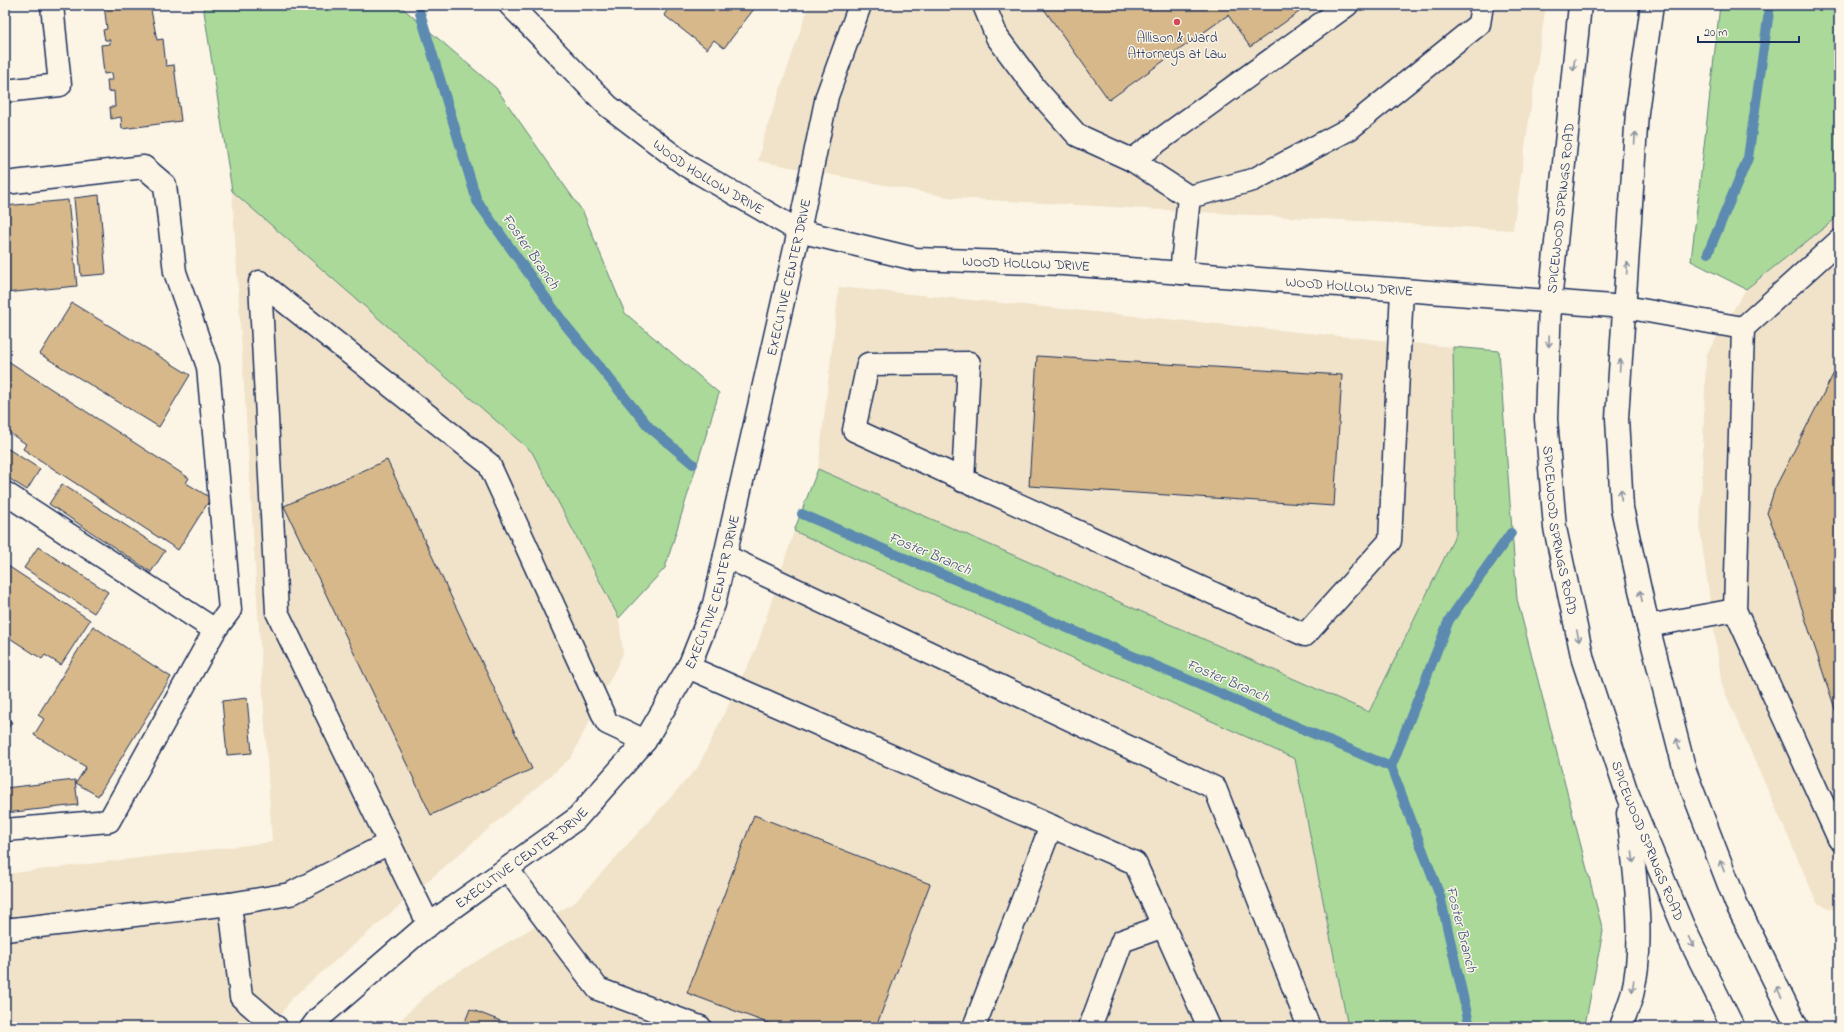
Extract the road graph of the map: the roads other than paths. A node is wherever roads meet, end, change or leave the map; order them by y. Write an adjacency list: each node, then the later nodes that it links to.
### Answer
1 (52, 5): 9 (street)
2 (510, 5): 13 (street, WOOD HOLLOW DRIVE)
3 (860, 5): 13 (street, EXECUTIVE CENTER DRIVE)
4 (984, 5): 10 (street)
5 (1348, 5): 10 (street)
6 (1482, 5): 12 (street)
7 (1580, 5): 17 (street, SPICEWOOD SPRINGS ROAD, one-way to 17)
8 (1652, 5): 18 (street, one-way to 8)
9 (5, 91)
10 (1132, 160): 12 (street)
11 (5, 183): 25 (street)
12 (1189, 197): 15 (street)
13 (799, 231): 15 (street, WOOD HOLLOW DRIVE); 22 (street, EXECUTIVE CENTER DRIVE)
14 (1839, 240): 19 (street)
15 (1181, 273): 16 (street, WOOD HOLLOW DRIVE)
16 (1402, 290): 17 (street, WOOD HOLLOW DRIVE); 20 (street)
17 (1550, 302): 18 (street, WOOD HOLLOW DRIVE); 28 (street, SPICEWOOD SPRINGS ROAD, one-way to 28)
18 (1625, 307): 19 (street, WOOD HOLLOW DRIVE); 24 (street, one-way to 18)
19 (1743, 328): 23 (street)
20 (963, 481): 20 (street)
21 (5, 493): 25 (street)
22 (725, 556): 26 (street, EXECUTIVE CENTER DRIVE); 44 (street)
23 (1735, 610): 24 (street); 31 (street)
24 (1648, 626): 47 (street, one-way to 24)
25 (215, 630): 30 (street)
26 (688, 667): 27 (street, EXECUTIVE CENTER DRIVE); 29 (street)
27 (645, 741): 32 (street); 33 (street, EXECUTIVE CENTER DRIVE)
28 (1626, 790): 45 (street, one-way to 45); 46 (street, SPICEWOOD SPRINGS ROAD, one-way to 46)
29 (1051, 826): 36 (street); 41 (street)
30 (5, 830)
31 (1839, 839)
32 (389, 843): 34 (street); 35 (street)
33 (507, 869): 35 (street, EXECUTIVE CENTER DRIVE); 40 (street)
34 (230, 904): 37 (street); 38 (street)
35 (429, 925): 39 (street, EXECUTIVE CENTER DRIVE)
36 (1164, 926): 42 (street); 43 (street)
37 (5, 930)
38 (276, 1027)
39 (312, 1027)
40 (700, 1027)
41 (974, 1027)
42 (1090, 1027)
43 (1209, 1027)
44 (1309, 1027)
45 (1621, 1027)
46 (1733, 1027)
47 (1797, 1027)

